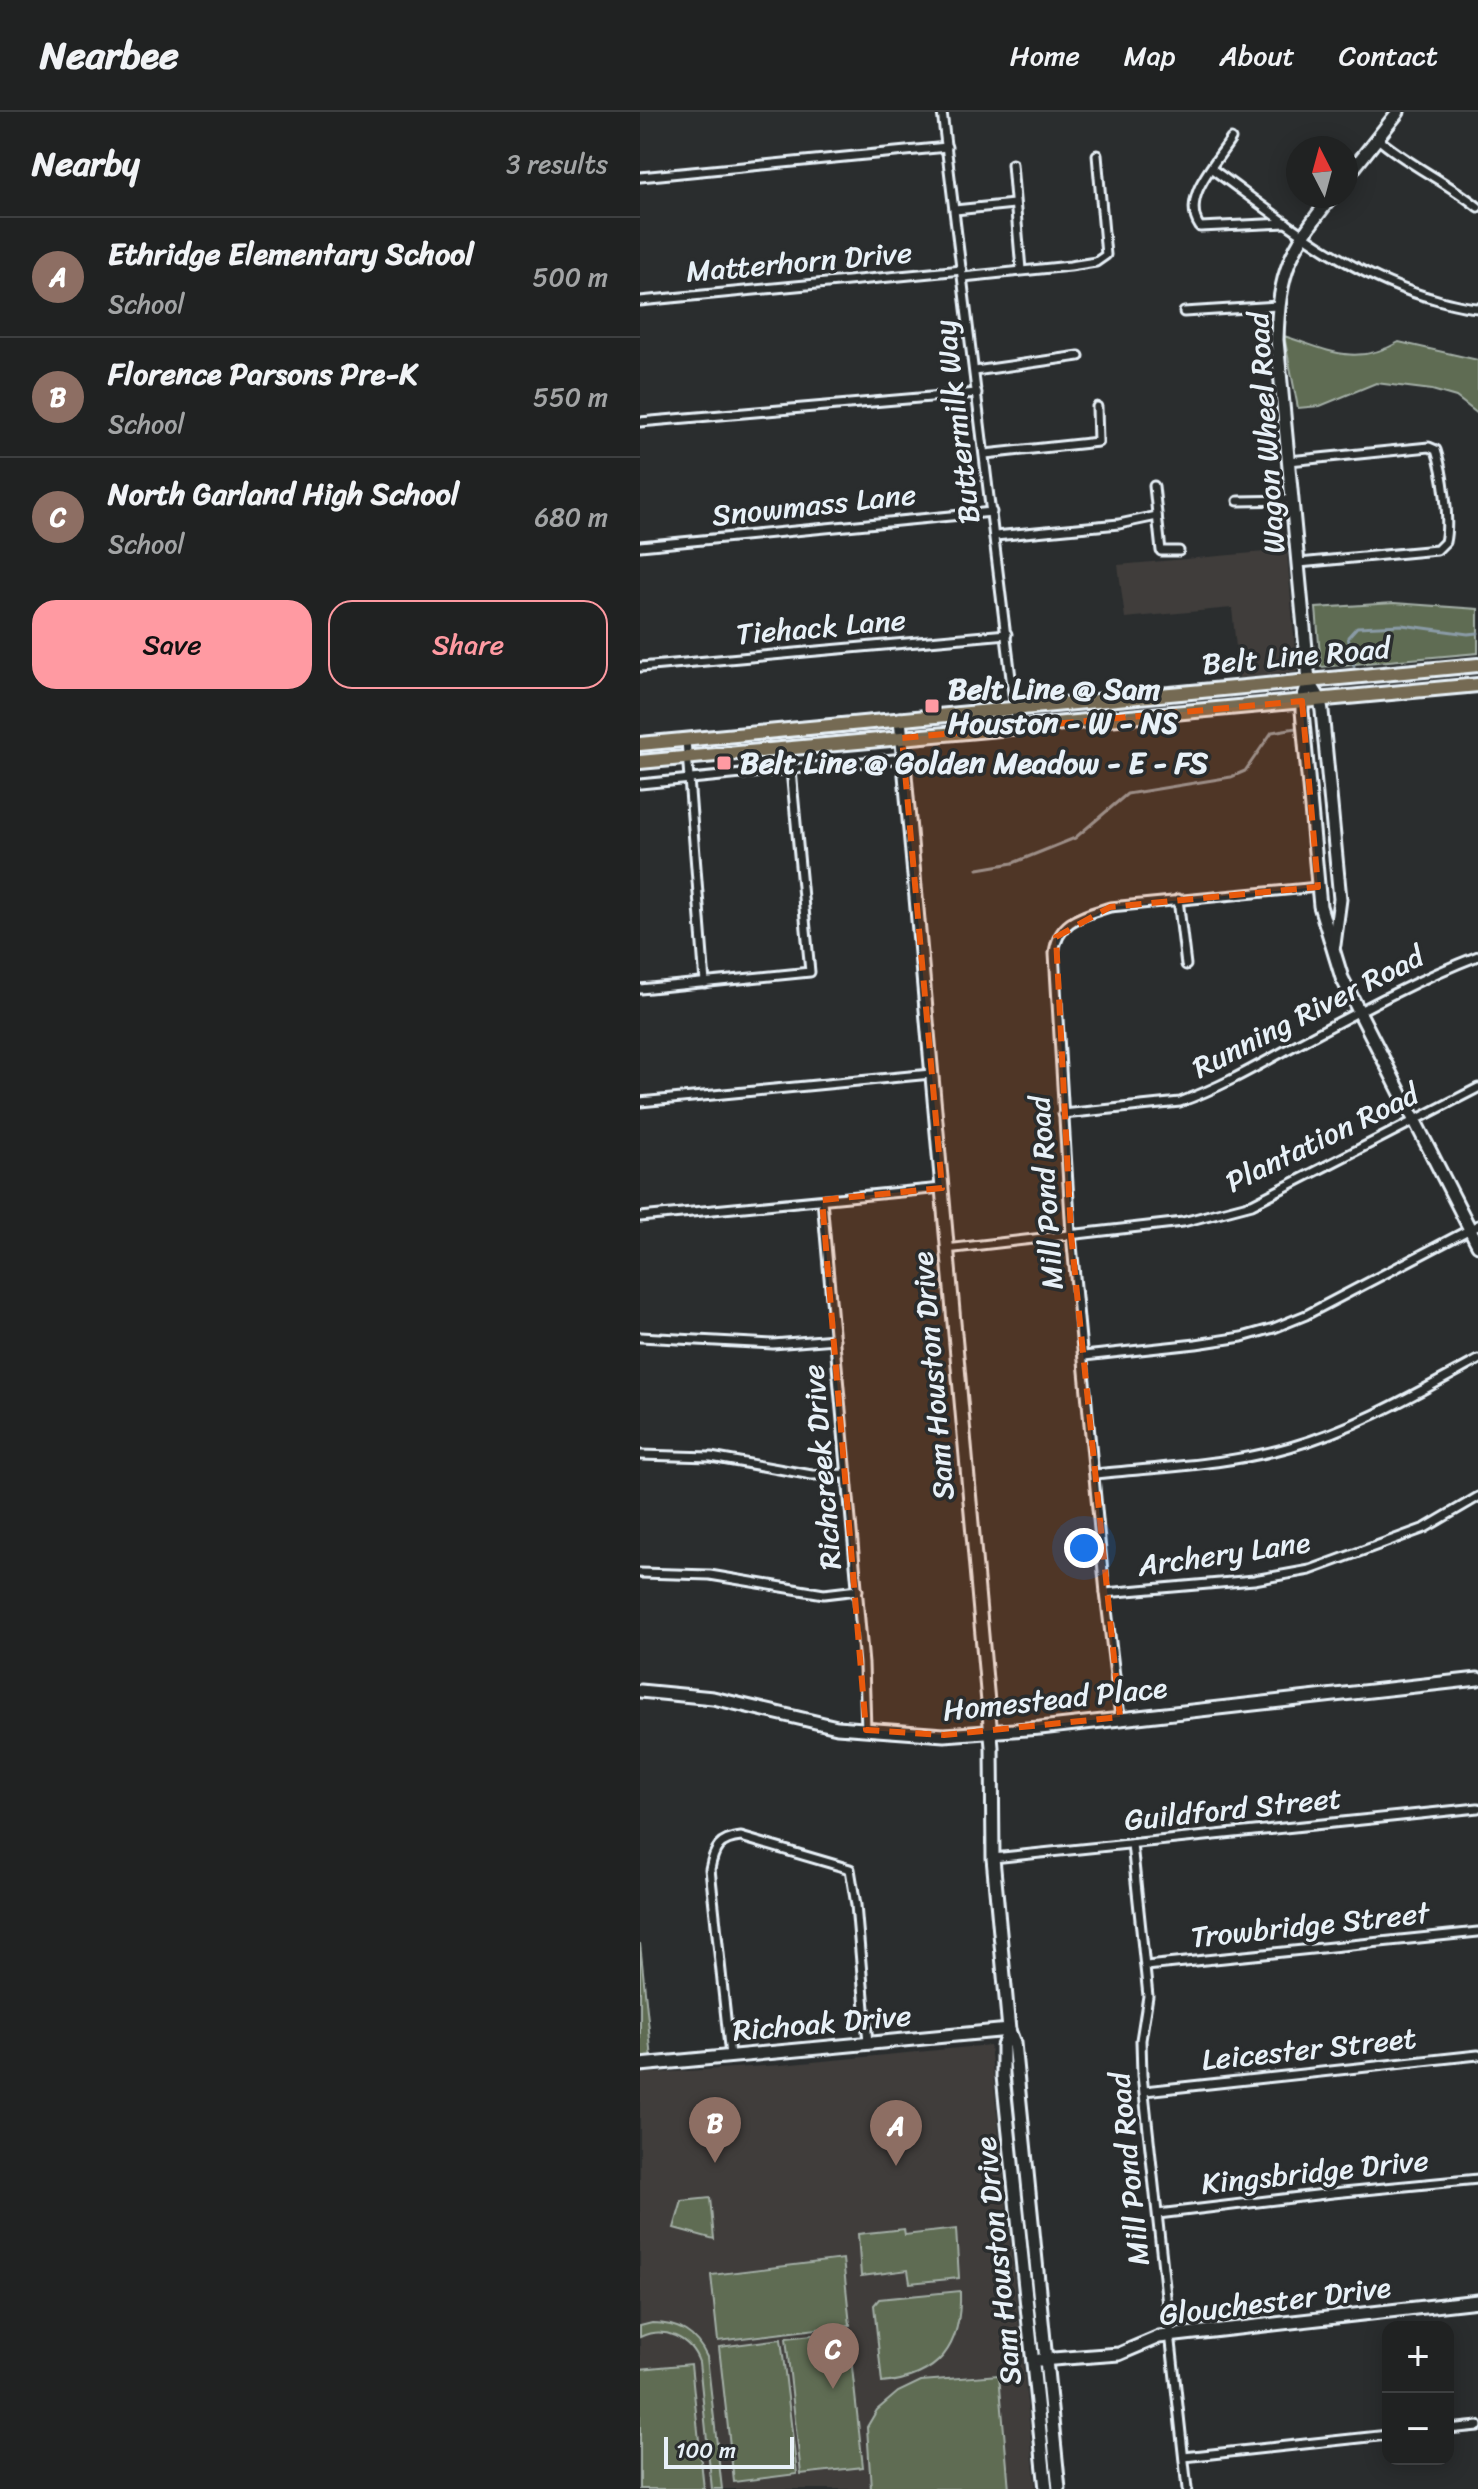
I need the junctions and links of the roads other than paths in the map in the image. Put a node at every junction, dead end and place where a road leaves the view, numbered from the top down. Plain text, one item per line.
1 (942, 112) edge
2 (1398, 112) edge
3 (1377, 138) junction
4 (1231, 139) dead end
5 (947, 147) junction
6 (1097, 155) dead end
7 (1358, 163) edge
8 (1012, 164) dead end
9 (1212, 169) junction
10 (640, 177) edge
11 (1014, 204) junction
12 (1478, 207) edge
13 (1323, 208) edge
14 (955, 210) junction
15 (1286, 223) junction
16 (1301, 236) junction
17 (1021, 270) junction
18 (963, 273) junction
19 (640, 301) edge
20 (1278, 306) junction
21 (1478, 308) edge
22 (1184, 312) dead end
23 (1079, 356) dead end
24 (975, 371) junction
25 (977, 393) junction
26 (1097, 407) dead end
27 (640, 422) edge
28 (985, 454) junction
29 (1289, 461) junction
30 (1154, 486) dead end
31 (1293, 500) junction
32 (1238, 501) dead end
33 (992, 512) junction
34 (1157, 516) junction
35 (995, 536) junction
36 (640, 546) edge
37 (1179, 551) dead end
38 (1299, 563) junction
39 (1007, 634) junction
40 (1478, 665) edge
41 (640, 667) edge
42 (1309, 681) junction
43 (1478, 685) edge
44 (1167, 694) junction
45 (1320, 699) junction
46 (1302, 701) junction
47 (1016, 708) junction
48 (1169, 712) junction
49 (900, 719) junction
50 (1017, 727) junction
51 (902, 738) junction
52 (686, 740) junction
53 (640, 744) edge
54 (686, 758) junction
55 (904, 758) junction
56 (1327, 760) junction
57 (1307, 761) junction
58 (640, 762) edge
59 (791, 770) junction
60 (689, 779) junction
61 (640, 784) edge
62 (1339, 885) junction
63 (1318, 887) junction
64 (1178, 899) junction
65 (1334, 950) junction
66 (1478, 956) edge
67 (1186, 965) dead end
68 (705, 983) junction
69 (640, 989) edge
70 (1358, 1012) junction
71 (931, 1074) junction
72 (1478, 1088) edge
73 (640, 1102) edge
74 (1063, 1114) junction
75 (1415, 1120) junction
76 (942, 1188) junction
77 (822, 1200) junction
78 (640, 1217) edge
79 (1474, 1226) edge
80 (1071, 1234) junction
81 (1478, 1245) edge
82 (946, 1249) junction
83 (640, 1337) edge
84 (835, 1339) junction
85 (1084, 1356) junction
86 (1478, 1360) edge
87 (640, 1455) edge
88 (847, 1474) junction
89 (1096, 1474) junction
90 (1476, 1498) edge
91 (1478, 1510) edge
92 (640, 1573) edge
93 (858, 1590) junction
94 (1105, 1593) junction
95 (1478, 1679) edge
96 (640, 1691) edge
97 (1120, 1717) junction
98 (866, 1730) junction
99 (990, 1732) junction
100 (1478, 1808) edge
101 (1132, 1844) junction
102 (993, 1858) junction
103 (1478, 1932) edge
104 (1146, 1966) junction
105 (1009, 2030) junction
106 (868, 2043) junction
107 (1478, 2055) edge
108 (730, 2056) junction
109 (640, 2065) edge
110 (1145, 2091) junction
111 (1478, 2179) edge
112 (1158, 2214) junction
113 (1478, 2301) edge
114 (1172, 2336) junction
115 (1046, 2359) junction
116 (1032, 2360) junction
117 (1478, 2426) edge
118 (1454, 2428) edge
119 (1382, 2436) edge
120 (1184, 2457) junction
121 (1046, 2489) edge
122 (1059, 2489) edge
123 (1187, 2489) edge

1 - 5 street, Buttermilk Way
2 - 3 street
3 - 7 street
3 - 12 street
4 - 9 street
5 - 10 street
5 - 14 street, Buttermilk Way
6 - 17 street, Matterhorn Drive
8 - 11 street
9 - 15 street
9 - 15 street
11 - 14 street
11 - 17 street
13 - 16 street, Wagon Wheel Road
14 - 18 street, Buttermilk Way
15 - 16 street
16 - 20 street, Wagon Wheel Road
16 - 21 street
17 - 18 street, Matterhorn Drive
18 - 19 street, Matterhorn Drive
18 - 24 street, Buttermilk Way
20 - 22 street
20 - 29 street, Wagon Wheel Road
23 - 24 street
24 - 25 street, Buttermilk Way
25 - 27 street
25 - 28 street, Buttermilk Way
26 - 28 street
28 - 33 street, Buttermilk Way
29 - 31 street, Wagon Wheel Road
29 - 38 street
30 - 34 street
31 - 32 street
31 - 38 street, Wagon Wheel Road
33 - 35 street, Buttermilk Way
33 - 36 street, Snowmass Lane
34 - 35 street
34 - 37 street
35 - 39 street, Buttermilk Way
38 - 42 street, Wagon Wheel Road
39 - 41 street, Tiehack Lane
39 - 47 street, Buttermilk Way
40 - 42 main road, Belt Line Road
42 - 44 main road, Belt Line Road
42 - 45 street, Wagon Wheel Road
42 - 46 street, Wagon Wheel Road
43 - 45 main road, Belt Line Road
44 - 47 main road, Belt Line Road
44 - 48 main road
45 - 46 main road, Belt Line Road
45 - 56 street, Wagon Wheel Road
46 - 48 main road, Belt Line Road
46 - 57 street, Wagon Wheel Road
47 - 49 main road, Belt Line Road
47 - 50 street, Buttermilk Way
48 - 50 main road, Belt Line Road
49 - 51 street, Sam Houston Drive
49 - 52 main road, Belt Line Road
50 - 51 main road, Belt Line Road
51 - 54 main road, Belt Line Road
51 - 55 street, Sam Houston Drive
52 - 53 main road, Belt Line Road
52 - 54 street
54 - 58 main road, Belt Line Road
54 - 60 street
55 - 59 street
55 - 71 street, Sam Houston Drive
56 - 57 street
56 - 62 street, Wagon Wheel Road
57 - 63 street, Wagon Wheel Road
59 - 60 street
59 - 68 street
60 - 61 street
60 - 68 street
62 - 63 street
62 - 65 street, Wagon Wheel Road
63 - 64 street, Mill Pond Road
63 - 65 street, Wagon Wheel Road
64 - 67 street
64 - 74 street, Mill Pond Road
65 - 70 street, Wagon Wheel Road
66 - 70 street, Running River Road
68 - 69 street
70 - 74 street, Running River Road
70 - 75 street, Wagon Wheel Road
71 - 73 street
71 - 76 street, Sam Houston Drive
72 - 75 street, Plantation Road
74 - 80 street, Mill Pond Road
75 - 79 street, Wagon Wheel Road
75 - 80 street, Plantation Road
76 - 77 street
76 - 82 street, Sam Houston Drive
77 - 78 street
77 - 84 street, Richcreek Drive
79 - 81 street, Wagon Wheel Road
79 - 85 street
80 - 82 street, Plantation Road
80 - 85 street, Mill Pond Road
82 - 99 street, Sam Houston Drive
83 - 84 street
84 - 88 street, Richcreek Drive
85 - 89 street, Mill Pond Road
86 - 89 street
87 - 88 street
88 - 93 street, Richcreek Drive
89 - 94 street, Mill Pond Road
90 - 91 street
90 - 94 street, Archery Lane
92 - 93 street
93 - 98 street, Richcreek Drive
94 - 97 street, Mill Pond Road
95 - 97 street, Homestead Place
96 - 98 street, Homestead Place
97 - 99 street, Homestead Place
98 - 99 street, Homestead Place
99 - 102 street, Sam Houston Drive
100 - 101 street, Guildford Street
101 - 102 street, Guildford Street
101 - 104 street, Mill Pond Road
102 - 105 street, Sam Houston Drive
103 - 104 street, Trowbridge Street
104 - 110 street, Mill Pond Road
105 - 106 street, Richoak Drive
105 - 115 street, Sam Houston Drive
105 - 116 street, Sam Houston Drive
106 - 108 street, Richoak Drive
106 - 108 street
107 - 110 street, Leicester Street
108 - 109 street, Richoak Drive
110 - 112 street, Mill Pond Road
111 - 112 street, Kingsbridge Drive
112 - 114 street, Mill Pond Road
113 - 114 street, Glouchester Drive
114 - 115 street, Glouchester Drive
114 - 120 street, Mill Pond Road
115 - 116 street, Glouchester Drive
115 - 122 street, Sam Houston Drive
116 - 121 street, Sam Houston Drive
117 - 118 street
119 - 120 street
120 - 123 street, Mill Pond Road

